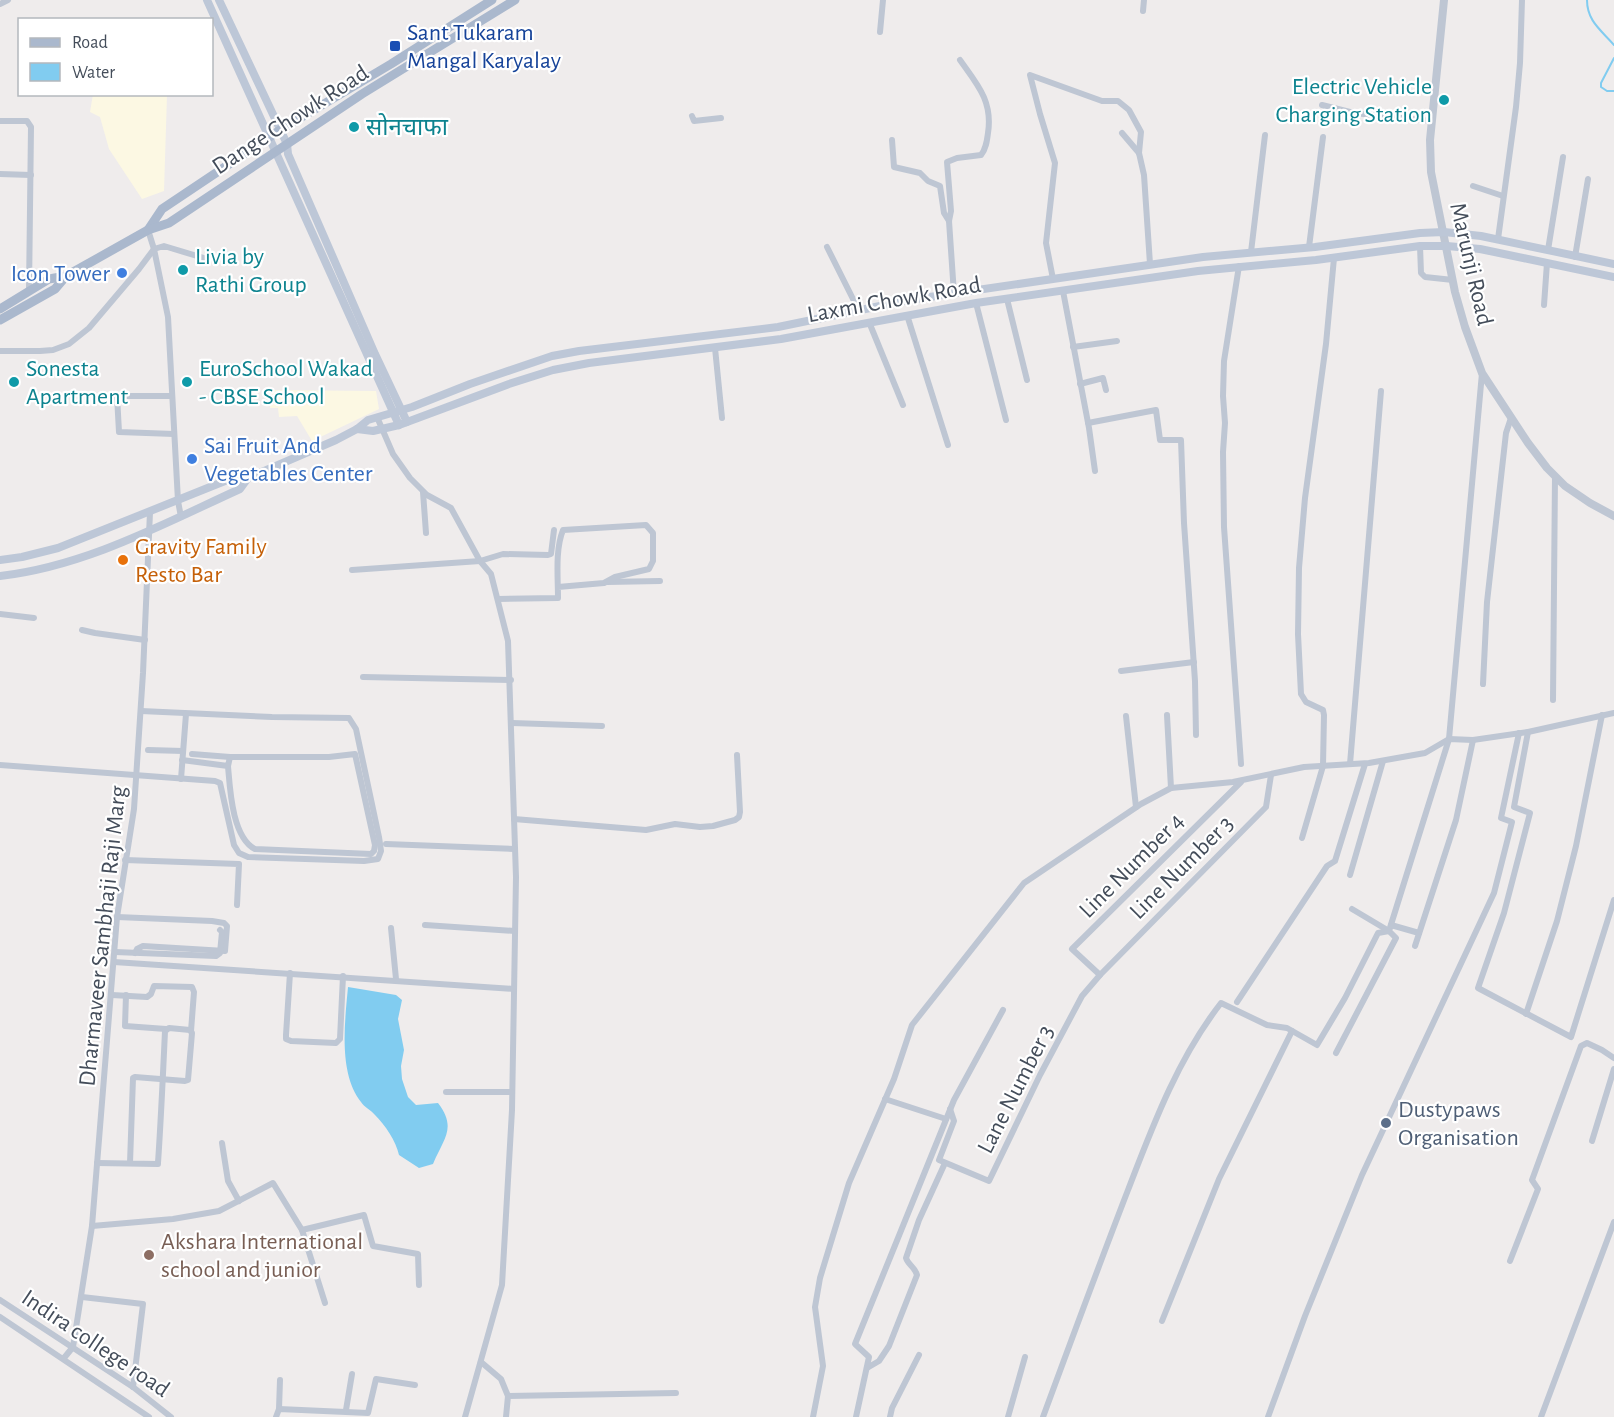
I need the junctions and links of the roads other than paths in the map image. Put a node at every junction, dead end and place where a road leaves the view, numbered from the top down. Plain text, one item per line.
1 (8, 0) edge
2 (207, 0) edge
3 (492, 0) edge
4 (515, 0) edge
5 (883, 0) edge
6 (1144, 0) edge
7 (1444, 0) edge
8 (1522, 0) edge
9 (220, 3) edge
10 (0, 4) edge
11 (212, 10) junction
12 (1143, 11) dead end
13 (471, 13) junction
14 (478, 22) junction
15 (880, 32) dead end
16 (960, 60) dead end
17 (1322, 105) dead end
18 (692, 116) dead end
19 (721, 118) dead end
20 (0, 121) edge
21 (1432, 121) junction
22 (280, 130) junction
23 (1122, 133) dead end
24 (1265, 135) dead end
25 (1323, 137) dead end
26 (269, 138) junction
27 (892, 140) dead end
28 (286, 144) junction
29 (275, 151) junction
30 (1139, 153) junction
31 (1563, 157) dead end
32 (0, 174) edge
33 (31, 175) junction
34 (1588, 179) dead end
35 (1473, 186) dead end
36 (1503, 196) junction
37 (949, 220) junction
38 (148, 230) junction
39 (1444, 232) junction
40 (1498, 239) junction
41 (1420, 246) junction
42 (1447, 246) junction
43 (827, 247) dead end
44 (1309, 248) junction
45 (154, 249) junction
46 (1548, 250) junction
47 (1251, 252) junction
48 (1234, 253) junction
49 (1575, 257) junction
50 (1334, 258) junction
51 (207, 259) dead end
52 (1547, 263) junction
53 (1150, 264) junction
54 (1614, 264) edge
55 (1237, 266) junction
56 (1572, 270) junction
57 (66, 276) junction
58 (1614, 277) edge
59 (1057, 278) junction
60 (1453, 280) junction
61 (1063, 291) junction
62 (29, 292) junction
63 (954, 294) junction
64 (1007, 299) junction
65 (976, 303) junction
66 (1544, 305) dead end
67 (877, 307) junction
68 (0, 309) edge
69 (859, 311) junction
70 (907, 315) junction
71 (0, 320) edge
72 (879, 320) junction
73 (868, 322) junction
74 (1117, 341) dead end
75 (1073, 347) junction
76 (715, 348) junction
77 (0, 351) edge
78 (1482, 372) junction
79 (1027, 380) dead end
80 (1080, 384) junction
81 (1106, 390) dead end
82 (1381, 391) dead end
83 (172, 396) junction
84 (903, 405) dead end
85 (397, 412) junction
86 (377, 417) junction
87 (722, 418) dead end
88 (1511, 418) junction
89 (1006, 420) dead end
90 (403, 423) junction
91 (1088, 423) junction
92 (357, 429) junction
93 (383, 429) junction
94 (174, 434) junction
95 (948, 445) dead end
96 (1095, 471) dead end
97 (1555, 476) junction
98 (248, 478) junction
99 (423, 491) junction
100 (178, 501) junction
101 (150, 512) junction
102 (1614, 516) edge
103 (181, 517) junction
104 (554, 530) dead end
105 (151, 531) junction
106 (426, 533) dead end
107 (0, 560) edge
108 (480, 561) junction
109 (352, 570) dead end
110 (0, 576) edge
111 (660, 581) dead end
112 (604, 582) junction
113 (558, 587) junction
114 (498, 599) junction
115 (0, 614) edge
116 (34, 618) dead end
117 (82, 630) dead end
118 (145, 640) junction
119 (1194, 662) junction
120 (1121, 671) dead end
121 (363, 677) dead end
122 (511, 680) junction
123 (1483, 684) dead end
124 (1553, 700) dead end
125 (141, 711) junction
126 (1614, 713) edge
127 (186, 714) junction
128 (1167, 715) dead end
129 (1602, 715) junction
130 (1126, 716) dead end
131 (512, 723) junction
132 (602, 726) dead end
133 (1528, 732) junction
134 (1519, 733) junction
135 (1196, 735) dead end
136 (1449, 740) junction
137 (1473, 740) junction
138 (148, 750) dead end
139 (183, 751) junction
140 (192, 754) dead end
141 (737, 755) dead end
142 (230, 757) junction
143 (182, 760) junction
144 (1383, 761) junction
145 (1241, 764) dead end
146 (1350, 764) junction
147 (1365, 764) junction
148 (0, 765) edge
149 (228, 766) junction
150 (1323, 766) junction
151 (1271, 775) junction
152 (136, 776) junction
153 (181, 779) junction
154 (1242, 780) junction
155 (1171, 788) junction
156 (1136, 807) junction
157 (514, 819) junction
158 (1302, 838) dead end
159 (386, 844) dead end
160 (515, 849) junction
161 (125, 860) junction
162 (1350, 875) dead end
163 (1614, 900) edge
164 (237, 905) dead end
165 (1352, 909) dead end
166 (117, 917) junction
167 (425, 925) dead end
168 (391, 927) dead end
169 (1390, 928) junction
170 (220, 930) dead end
171 (515, 932) junction
172 (1419, 933) junction
173 (1414, 946) dead end
174 (220, 951) junction
175 (115, 952) junction
176 (114, 962) junction
177 (290, 973) junction
178 (1100, 975) junction
179 (343, 976) junction
180 (396, 980) junction
181 (514, 989) junction
182 (112, 995) junction
183 (126, 996) junction
184 (1237, 1002) dead end
185 (1003, 1010) dead end
186 (1526, 1014) junction
187 (166, 1029) junction
188 (191, 1031) junction
189 (1292, 1031) junction
190 (1336, 1053) dead end
191 (1614, 1058) edge
192 (1614, 1069) edge
193 (163, 1079) junction
194 (446, 1092) dead end
195 (512, 1092) junction
196 (885, 1099) junction
197 (950, 1109) junction
198 (946, 1119) junction
199 (1592, 1142) dead end
200 (222, 1143) dead end
201 (97, 1163) junction
202 (130, 1163) junction
203 (945, 1163) junction
204 (239, 1201) junction
205 (1614, 1222) edge
206 (92, 1226) junction
207 (302, 1230) junction
208 (1510, 1261) dead end
209 (419, 1285) dead end
210 (82, 1297) junction
211 (0, 1300) edge
212 (325, 1303) dead end
213 (0, 1317) edge
214 (1162, 1321) dead end
215 (74, 1347) junction
216 (919, 1355) dead end
217 (1025, 1357) dead end
218 (64, 1358) junction
219 (481, 1362) junction
220 (867, 1368) junction
221 (352, 1374) dead end
222 (280, 1380) dead end
223 (415, 1385) dead end
224 (133, 1387) junction
225 (675, 1393) dead end
226 (508, 1396) junction
227 (279, 1409) junction
228 (346, 1410) junction
229 (368, 1415) edge
230 (149, 1417) edge
231 (171, 1417) edge
232 (276, 1417) edge
233 (465, 1417) edge
234 (506, 1417) edge
235 (813, 1417) edge
236 (856, 1417) edge
237 (890, 1417) edge
238 (1008, 1417) edge
239 (1043, 1417) edge
240 (1268, 1417) edge
241 (1541, 1417) edge

1 - 10 street
2 - 11 main road
3 - 13 main road, Dange Chowk Road
4 - 14 main road, Dange Chowk Road
5 - 15 street
6 - 12 street
7 - 21 street, Marunji Road
8 - 36 street
9 - 11 main road
9 - 22 main road
11 - 26 main road
13 - 14 main road
13 - 22 main road, Dange Chowk Road
14 - 28 main road, Dange Chowk Road
16 - 37 street
17 - 21 street
18 - 19 street
20 - 33 street
21 - 39 street, Marunji Road
22 - 26 main road, Dange Chowk Road
22 - 28 main road
23 - 30 street
24 - 47 street
25 - 44 street
26 - 29 main road
26 - 38 main road, Dange Chowk Road
27 - 37 street
28 - 29 main road, Dange Chowk Road
28 - 85 main road
29 - 38 main road, Dange Chowk Road
29 - 85 main road
30 - 53 street
30 - 59 street
31 - 46 street
32 - 33 street
33 - 62 street
34 - 49 street
35 - 36 street
36 - 40 street
37 - 63 street
38 - 45 street
38 - 57 main road, Dange Chowk Road
39 - 40 main road, Laxmi Chowk Road
39 - 42 street, Marunji Road
39 - 44 main road, Laxmi Chowk Road
40 - 46 main road, Laxmi Chowk Road
41 - 42 main road, Laxmi Chowk Road
41 - 50 main road, Laxmi Chowk Road
41 - 60 street
42 - 52 main road, Laxmi Chowk Road
42 - 60 street, Marunji Road
43 - 69 street
44 - 47 main road, Laxmi Chowk Road
45 - 51 street
45 - 77 street
45 - 83 street
46 - 49 main road, Laxmi Chowk Road
47 - 48 main road, Laxmi Chowk Road
48 - 53 main road, Laxmi Chowk Road
48 - 55 main road
49 - 54 main road, Laxmi Chowk Road
49 - 56 main road
50 - 55 main road, Laxmi Chowk Road
50 - 150 street
52 - 56 main road, Laxmi Chowk Road
52 - 66 street
53 - 59 main road, Laxmi Chowk Road
55 - 61 main road, Laxmi Chowk Road
55 - 145 street
56 - 58 main road, Laxmi Chowk Road
57 - 62 main road, Dange Chowk Road
57 - 71 main road, Dange Chowk Road
59 - 61 main road
59 - 63 main road, Laxmi Chowk Road
60 - 78 street, Marunji Road
61 - 64 main road, Laxmi Chowk Road
61 - 75 street
62 - 68 main road, Dange Chowk Road
63 - 67 main road, Laxmi Chowk Road
64 - 65 main road, Laxmi Chowk Road
64 - 79 street
65 - 70 main road, Laxmi Chowk Road
65 - 89 street
67 - 69 main road, Laxmi Chowk Road
67 - 72 main road
69 - 85 main road, Laxmi Chowk Road
70 - 72 main road, Laxmi Chowk Road
70 - 95 street
72 - 73 main road, Laxmi Chowk Road
73 - 76 main road, Laxmi Chowk Road
73 - 84 street
74 - 75 street
75 - 80 street
76 - 87 street
76 - 90 main road, Laxmi Chowk Road
78 - 88 street, Marunji Road
78 - 136 street
80 - 81 street
80 - 91 street
82 - 146 street
83 - 94 street
83 - 94 street
85 - 86 main road, Laxmi Chowk Road
85 - 90 main road
86 - 92 main road, Laxmi Chowk Road
86 - 93 street
88 - 97 street, Marunji Road
88 - 123 street
90 - 93 main road, Laxmi Chowk Road
91 - 96 street
91 - 119 street
92 - 93 main road, Laxmi Chowk Road
92 - 98 main road
93 - 99 street
94 - 100 street
97 - 102 street, Marunji Road
97 - 124 street
98 - 100 main road
98 - 103 main road
99 - 106 street
99 - 108 street
100 - 101 main road
100 - 103 street
101 - 105 street, Dharmaveer Sambhaji Raji Marg
101 - 107 main road
103 - 105 main road
104 - 108 street
105 - 110 main road
105 - 118 street, Dharmaveer Sambhaji Raji Marg
108 - 109 street
108 - 114 street
111 - 112 street
112 - 113 street
112 - 113 street
113 - 114 street
114 - 122 street
115 - 116 street
117 - 118 street
118 - 125 street, Dharmaveer Sambhaji Raji Marg
119 - 120 street
119 - 135 street
121 - 122 street
122 - 131 street
125 - 127 street
125 - 152 street, Dharmaveer Sambhaji Raji Marg
126 - 129 street
127 - 139 street
127 - 153 street
128 - 155 street
129 - 133 street
129 - 186 street
130 - 156 street
131 - 132 street
131 - 157 street
133 - 134 street
133 - 186 street
134 - 137 street
134 - 240 street
136 - 137 street
136 - 144 street
136 - 169 street
137 - 172 street
138 - 139 street
139 - 143 street
140 - 142 street
141 - 157 street
142 - 149 street
142 - 149 street
143 - 149 street
143 - 153 street
144 - 147 street
144 - 162 street
146 - 147 street
146 - 150 street
147 - 184 street
148 - 152 street
150 - 151 street
150 - 158 street
151 - 154 street
151 - 178 street, Line Number 3
152 - 153 street
152 - 161 street, Dharmaveer Sambhaji Raji Marg
154 - 155 street
154 - 178 street, Line Number 4
155 - 156 street
156 - 196 street
157 - 160 street
159 - 160 street
160 - 171 street
161 - 164 street
161 - 166 street, Dharmaveer Sambhaji Raji Marg
163 - 186 street
165 - 169 street
166 - 174 street
166 - 175 street, Dharmaveer Sambhaji Raji Marg
167 - 171 street
168 - 180 street
169 - 172 street
169 - 189 street
169 - 190 street
170 - 174 street
171 - 181 street
172 - 173 street
174 - 175 street
175 - 176 street, Dharmaveer Sambhaji Raji Marg
176 - 177 street
176 - 182 street, Dharmaveer Sambhaji Raji Marg
177 - 179 street
177 - 179 street
178 - 203 street, Lane Number 3
179 - 180 street
180 - 181 street
181 - 195 street
182 - 183 street
182 - 201 street, Dharmaveer Sambhaji Raji Marg
183 - 187 street
183 - 188 street
185 - 197 street
187 - 188 street
187 - 193 street
188 - 193 street
189 - 214 street
189 - 239 street
191 - 208 street
192 - 199 street
193 - 202 street
193 - 202 street
194 - 195 street
195 - 219 street
196 - 198 street
196 - 235 street
197 - 198 street
197 - 203 street
198 - 220 street
200 - 204 street
201 - 202 street
201 - 206 street, Dharmaveer Sambhaji Raji Marg
203 - 220 street
204 - 206 street
204 - 207 street
205 - 241 street
206 - 210 street, Dharmaveer Sambhaji Raji Marg
207 - 209 street
207 - 212 street
210 - 215 street, Dharmaveer Sambhaji Raji Marg
210 - 224 street
211 - 215 street, Indira college road
213 - 218 street, Indira college road
215 - 218 street
215 - 224 street, Indira college road
216 - 237 street
217 - 238 street
218 - 230 street, Indira college road
219 - 226 street
219 - 233 street
220 - 236 street
221 - 228 street
222 - 227 street
223 - 229 street
224 - 231 street, Indira college road
225 - 226 street
226 - 234 street
227 - 228 street
227 - 232 street
228 - 229 street

